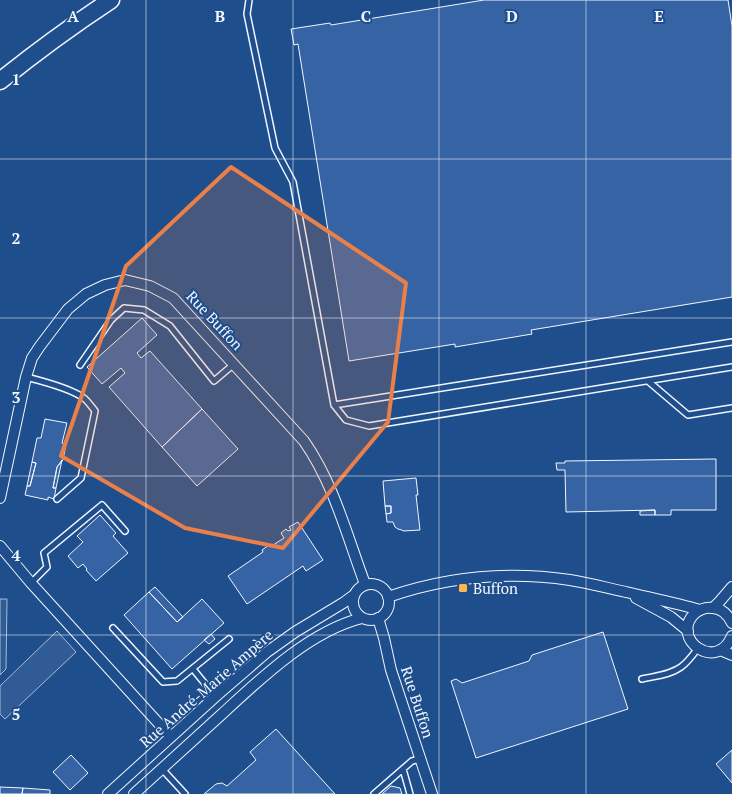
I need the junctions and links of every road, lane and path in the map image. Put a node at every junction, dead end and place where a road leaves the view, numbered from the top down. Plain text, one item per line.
1 (97, 0) edge
2 (112, 0) edge
3 (255, 0) edge
4 (249, 2) edge
5 (0, 73) edge
6 (0, 81) edge
7 (732, 342) edge
8 (234, 364) junction
9 (80, 366) dead end
10 (732, 367) edge
11 (26, 377) junction
12 (648, 380) junction
13 (334, 405) junction
14 (732, 408) edge
15 (0, 498) edge
16 (57, 498) dead end
17 (125, 531) dead end
18 (0, 546) edge
19 (31, 583) junction
20 (365, 584) junction
21 (732, 587) edge
22 (624, 592) junction
23 (354, 594) junction
24 (388, 596) junction
25 (713, 608) junction
26 (700, 610) junction
27 (362, 618) junction
28 (378, 618) junction
29 (732, 623) edge
30 (113, 628) dead end
31 (688, 631) junction
32 (732, 636) edge
33 (229, 639) dead end
34 (698, 648) junction
35 (720, 650) junction
36 (732, 655) edge
37 (193, 669) junction
38 (642, 679) dead end
39 (215, 697) junction
40 (171, 737) junction
41 (420, 758) junction
42 (162, 769) junction
43 (402, 769) junction
44 (108, 794) edge
45 (134, 794) edge
46 (185, 794) edge
47 (374, 794) edge
48 (410, 794) edge
49 (432, 794) edge

1 - 5 main road
2 - 6 main road
3 - 4 lane
4 - 13 lane
7 - 13 lane
8 - 9 lane
8 - 11 street, Rue Buffon
8 - 20 street, Rue Buffon
10 - 12 lane
11 - 15 street, Rue Buffon
11 - 16 lane
12 - 13 lane
12 - 14 lane
17 - 19 lane
18 - 19 street
19 - 40 street
20 - 23 street, Rue André-Marie Ampère
20 - 24 street
21 - 25 street
22 - 24 street
22 - 26 street
22 - 31 street
23 - 27 street
23 - 39 street, Rue André-Marie Ampère
24 - 28 street
25 - 26 street
25 - 29 street
26 - 31 street
27 - 28 street, Rue André-Marie Ampère
27 - 42 street, Rue André-Marie Ampère
28 - 41 street, Rue Buffon
30 - 37 lane
31 - 34 street
32 - 35 street
33 - 37 lane
34 - 35 street
34 - 38 lane
35 - 36 street
37 - 39 lane
39 - 40 street, Rue André-Marie Ampère
40 - 44 street, Rue André-Marie Ampère
41 - 43 lane
41 - 49 street, Rue Buffon
42 - 45 street, Rue André-Marie Ampère
42 - 46 lane
43 - 47 lane
43 - 48 lane

